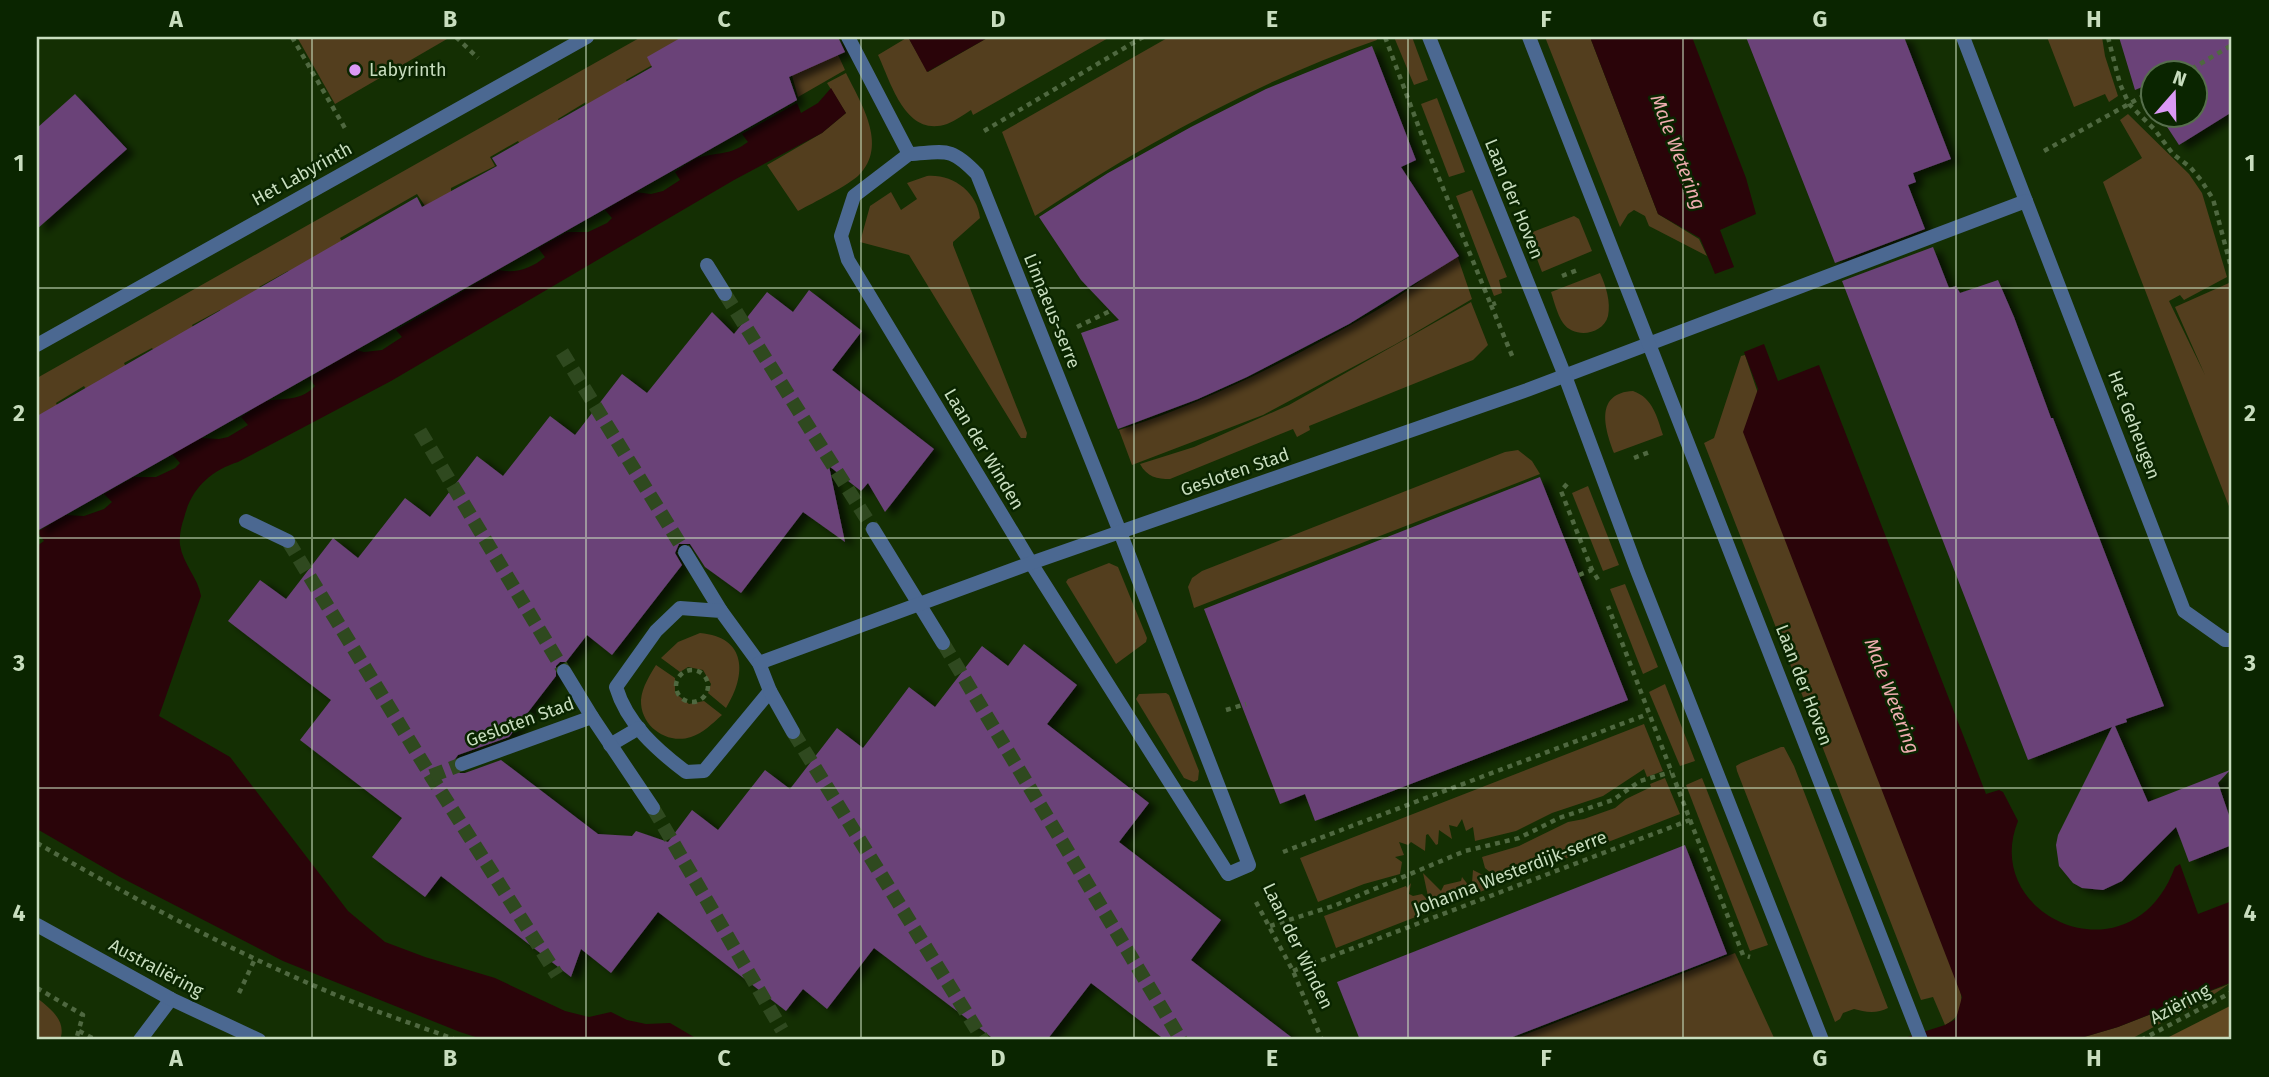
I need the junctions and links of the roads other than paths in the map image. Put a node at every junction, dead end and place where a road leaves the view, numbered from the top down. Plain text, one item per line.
1 (587, 37) edge
2 (848, 37) edge
3 (1429, 37) edge
4 (1529, 37) edge
5 (1963, 37) edge
6 (909, 154) junction
7 (2026, 201) junction
8 (707, 265) dead end
9 (725, 294) tunnel mouth
10 (37, 345) edge
11 (1650, 345) junction
12 (1564, 376) junction
13 (246, 521) dead end
14 (873, 530) tunnel mouth
15 (1120, 532) junction
16 (288, 541) tunnel mouth
17 (685, 552) tunnel mouth
18 (1031, 564) junction
19 (920, 605) junction
20 (721, 611) junction
21 (2232, 640) edge
22 (943, 643) tunnel mouth
23 (758, 663) junction
24 (564, 671) tunnel mouth
25 (770, 691) junction
26 (592, 717) junction
27 (639, 728) junction
28 (793, 732) tunnel mouth
29 (610, 745) junction
30 (462, 764) tunnel mouth
31 (653, 808) tunnel mouth
32 (37, 925) edge
33 (172, 999) junction
34 (1920, 1037) edge
35 (140, 1040) edge
36 (259, 1040) edge
37 (1822, 1040) edge

1 - 10 street, Het Labyrinth
2 - 6 street
3 - 12 street, Laan der Hoven
4 - 11 street, Laan der Hoven
5 - 7 street, Het Geheugen
6 - 15 street, Linnaeus-serre
6 - 18 street, Laan der Winden
7 - 11 street
7 - 21 street, Het Geheugen
8 - 9 street
11 - 12 street
11 - 34 street, Laan der Hoven
12 - 15 street, Gesloten Stad
12 - 37 street, Laan der Hoven
13 - 16 street
14 - 19 street
15 - 18 street, Gesloten Stad
15 - 18 street, Laan der Winden
17 - 20 street
18 - 19 street, Gesloten Stad
19 - 22 street
19 - 23 street, Gesloten Stad
20 - 23 street
20 - 27 street
23 - 25 street
24 - 26 street, Gesloten Stad
25 - 27 street
25 - 28 street
26 - 29 street, Gesloten Stad
26 - 30 street, Gesloten Stad
27 - 29 street
29 - 31 street, Gesloten Stad
32 - 33 street, Australiëring
33 - 35 street
33 - 36 street, Australiëring

